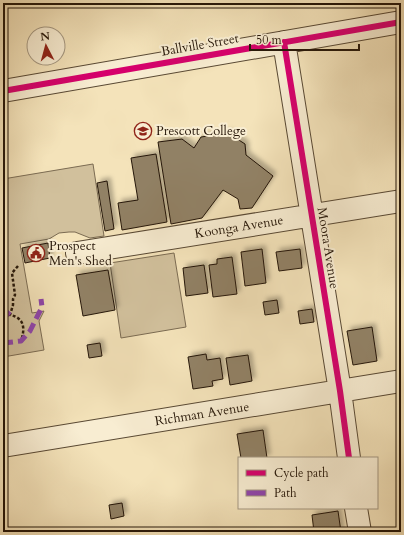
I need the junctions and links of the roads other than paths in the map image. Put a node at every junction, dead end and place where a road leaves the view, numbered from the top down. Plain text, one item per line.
1 (401, 22) edge
2 (284, 42) junction
3 (3, 91) edge
4 (401, 201) edge
5 (312, 215) junction
6 (77, 253) dead end
7 (401, 381) edge
8 (340, 391) junction
9 (3, 446) edge
10 (349, 457) edge
11 (356, 509) edge
12 (360, 532) edge

1 - 2 street, Ballville Street
2 - 3 street, Ballville Street
2 - 5 street, Moora Avenue
4 - 5 street, Koonga Avenue
5 - 6 street, Koonga Avenue
5 - 8 street, Moora Avenue
7 - 8 street, Richman Avenue
8 - 9 street, Richman Avenue
8 - 10 street, Moora Avenue
11 - 12 street

